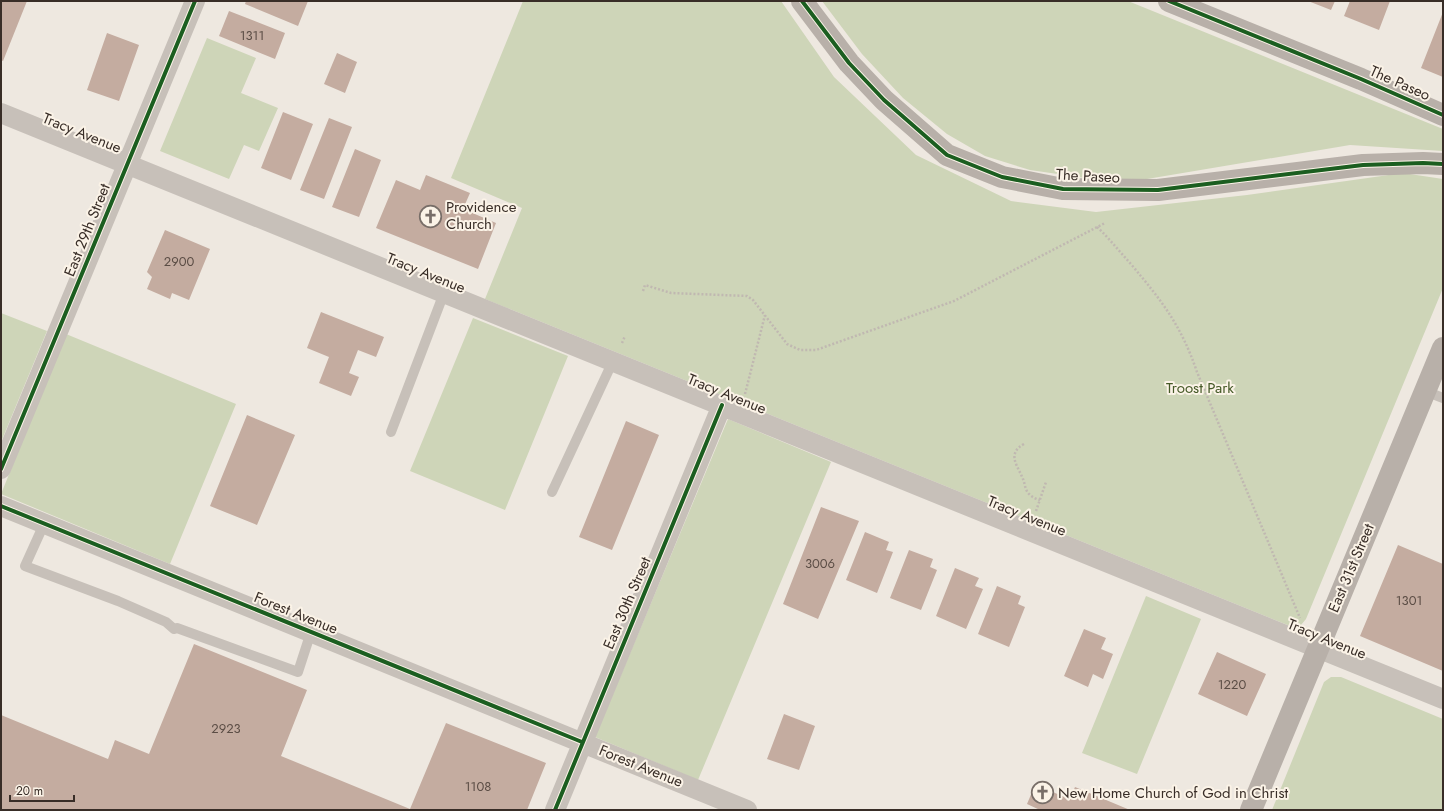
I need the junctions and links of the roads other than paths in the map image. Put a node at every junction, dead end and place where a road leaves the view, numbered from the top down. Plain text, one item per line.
1 (195, 1) edge
2 (802, 1) edge
3 (1169, 1) edge
4 (1, 113) edge
5 (1443, 114) edge
6 (127, 164) junction
7 (1443, 164) edge
8 (444, 293) junction
9 (1443, 348) edge
10 (617, 353) junction
11 (1434, 394) edge
12 (722, 405) junction
13 (391, 432) dead end
14 (1, 469) edge
15 (552, 492) dead end
16 (1, 506) edge
17 (44, 524) junction
18 (311, 632) junction
19 (1318, 648) junction
20 (1443, 699) edge
21 (582, 742) junction
22 (555, 810) edge
23 (747, 810) edge
24 (1251, 810) edge

1 - 6 street, East 29th Street
2 - 7 main road, The Paseo
3 - 5 main road, The Paseo
4 - 6 street, Tracy Avenue
6 - 8 street, Tracy Avenue
6 - 14 street, East 29th Street
8 - 10 street, Tracy Avenue
8 - 13 lane
9 - 11 main road, East 31st Street
10 - 12 street, Tracy Avenue
10 - 15 lane
11 - 19 main road, East 31st Street
12 - 19 street, Tracy Avenue
12 - 21 street, East 30th Street
16 - 17 street, Forest Avenue
17 - 18 street, Forest Avenue
17 - 18 lane
18 - 21 street, Forest Avenue
19 - 20 street, Tracy Avenue
19 - 24 main road, East 31st Street
21 - 22 street, East 30th Street
21 - 23 street, Forest Avenue

